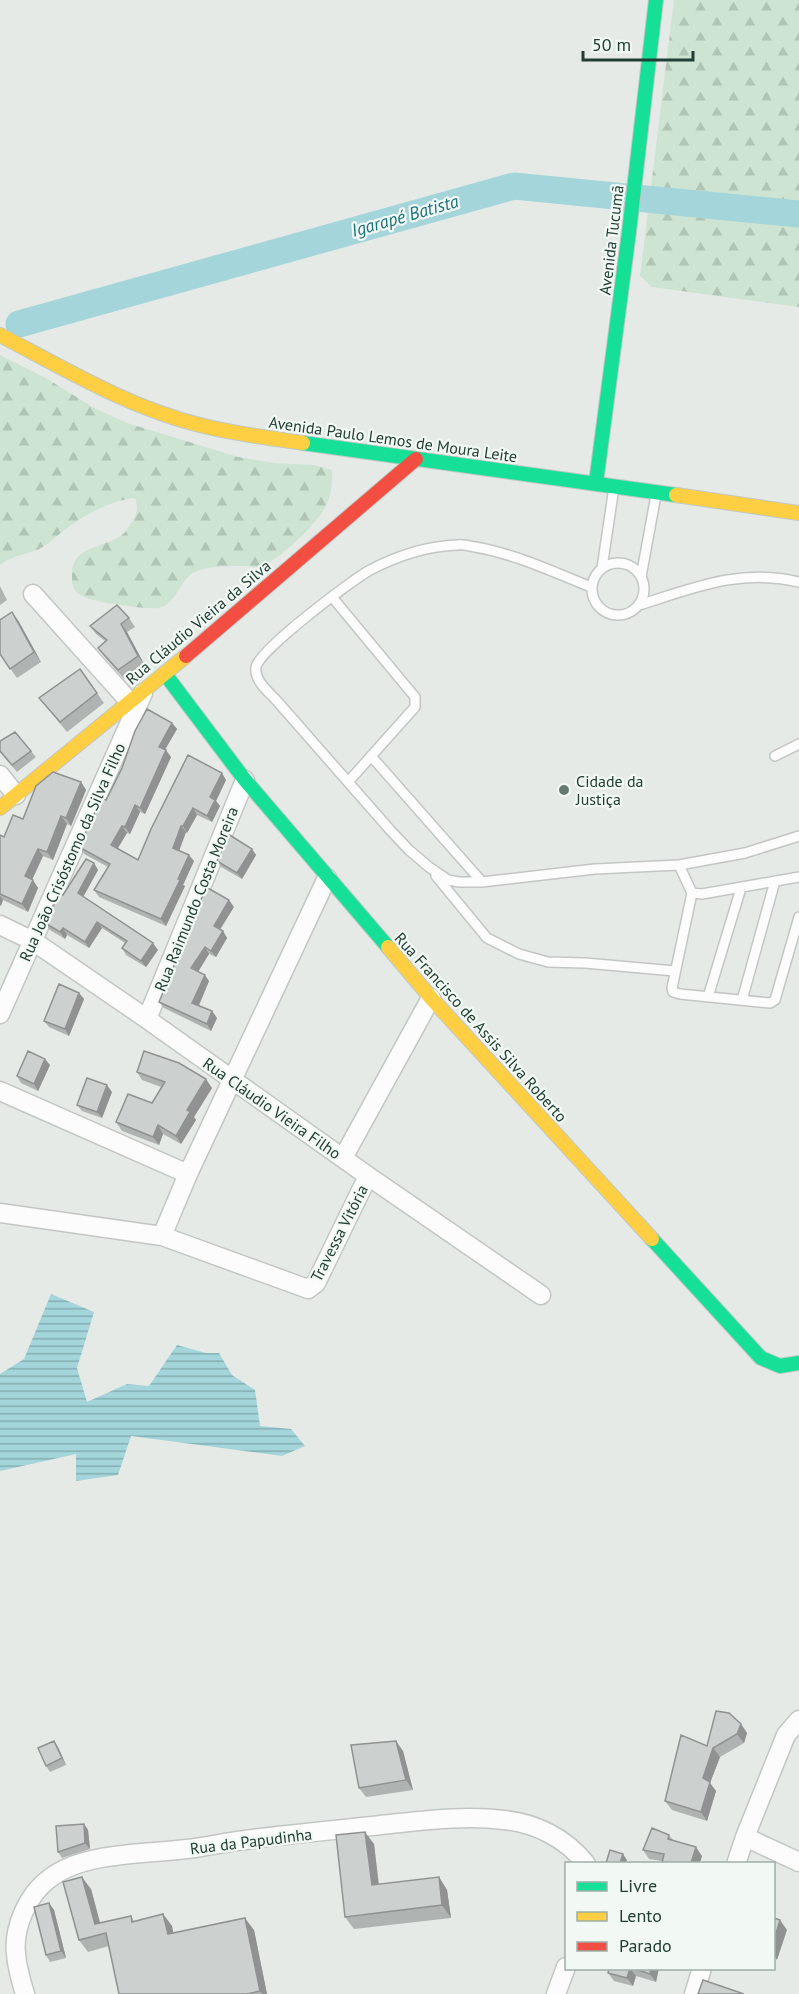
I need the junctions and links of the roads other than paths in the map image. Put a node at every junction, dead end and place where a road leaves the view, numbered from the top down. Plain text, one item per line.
1 (656, 0) edge
2 (0, 335) edge
3 (416, 459) junction
4 (596, 483) junction
5 (614, 487) junction
6 (656, 493) junction
7 (799, 513) edge
8 (602, 568) junction
9 (641, 577) junction
10 (799, 582) edge
11 (591, 587) junction
12 (33, 594) dead end
13 (332, 597) junction
14 (639, 605) junction
15 (165, 674) junction
16 (145, 690) junction
17 (129, 700) junction
18 (799, 744) edge
19 (371, 756) junction
20 (775, 756) dead end
21 (0, 775) edge
22 (245, 780) junction
23 (348, 782) junction
24 (16, 795) junction
25 (0, 808) edge
26 (799, 836) edge
27 (679, 865) junction
28 (429, 867) junction
29 (799, 877) edge
30 (327, 878) junction
31 (776, 881) junction
32 (482, 882) junction
33 (741, 888) junction
34 (692, 893) junction
35 (799, 917) edge
36 (0, 925) edge
37 (33, 940) junction
38 (675, 970) junction
39 (708, 997) junction
40 (431, 998) junction
41 (742, 1000) junction
42 (0, 1014) edge
43 (147, 1019) junction
44 (232, 1079) junction
45 (0, 1091) edge
46 (343, 1158) junction
47 (188, 1174) junction
48 (368, 1176) junction
49 (0, 1213) edge
50 (162, 1236) junction
51 (541, 1295) dead end
52 (799, 1363) edge
53 (799, 1720) edge
54 (745, 1837) junction
55 (581, 1857) edge
56 (736, 1862) edge
57 (799, 1862) edge
58 (566, 1970) edge
59 (701, 1970) edge
60 (25, 1994) edge
61 (556, 1994) edge
62 (694, 1994) edge

1 - 4 street, Avenida Tucumã
2 - 3 street, Avenida Paulo Lemos de Moura Leite
3 - 4 street, Avenida Paulo Lemos de Moura Leite
3 - 15 street, Rua Cláudio Vieira da Silva
4 - 5 street, Avenida Paulo Lemos de Moura Leite
5 - 6 street, Avenida Paulo Lemos de Moura Leite
5 - 8 lane
6 - 7 street, Avenida Paulo Lemos de Moura Leite
6 - 9 lane
8 - 9 lane
8 - 11 lane
9 - 14 lane
10 - 14 lane
11 - 13 lane
11 - 14 lane
12 - 17 street
13 - 19 lane
13 - 23 lane
15 - 16 street, Rua Cláudio Vieira da Silva
15 - 22 street, Rua Francisco de Assis Silva Roberto
16 - 17 street, Rua Cláudio Vieira da Silva
16 - 37 street, Rua João Crisóstomo da Silva Filho
17 - 24 street, Rua Cláudio Vieira da Silva
18 - 20 lane
19 - 23 lane
19 - 32 lane
21 - 24 street
22 - 30 street, Rua Francisco de Assis Silva Roberto
22 - 43 street, Rua Raimundo Costa Moreira
23 - 28 lane
24 - 25 street, Rua Cláudio Vieira da Silva
26 - 27 lane
27 - 32 lane
27 - 34 lane
28 - 32 lane
28 - 38 lane
29 - 31 lane
30 - 40 street, Rua Francisco de Assis Silva Roberto
30 - 44 street
31 - 33 lane
31 - 41 lane
33 - 34 lane
33 - 39 lane
34 - 38 lane
35 - 41 lane
36 - 37 street, Rua Cláudio Vieira Filho
37 - 42 street, Rua João Crisóstomo da Silva Filho
37 - 43 street, Rua Cláudio Vieira Filho
38 - 39 lane
39 - 41 lane
40 - 46 street
40 - 52 street, Rua Francisco de Assis Silva Roberto
43 - 44 street, Rua Cláudio Vieira Filho
44 - 46 street, Rua Cláudio Vieira Filho
44 - 47 street
45 - 47 street
46 - 48 street, Rua Cláudio Vieira Filho
47 - 50 street
48 - 50 street, Travessa Vitória
48 - 51 street, Rua Cláudio Vieira Filho
49 - 50 street
53 - 54 street
54 - 56 street
54 - 57 street
55 - 60 street, Rua da Papudinha
58 - 61 street
59 - 62 street

